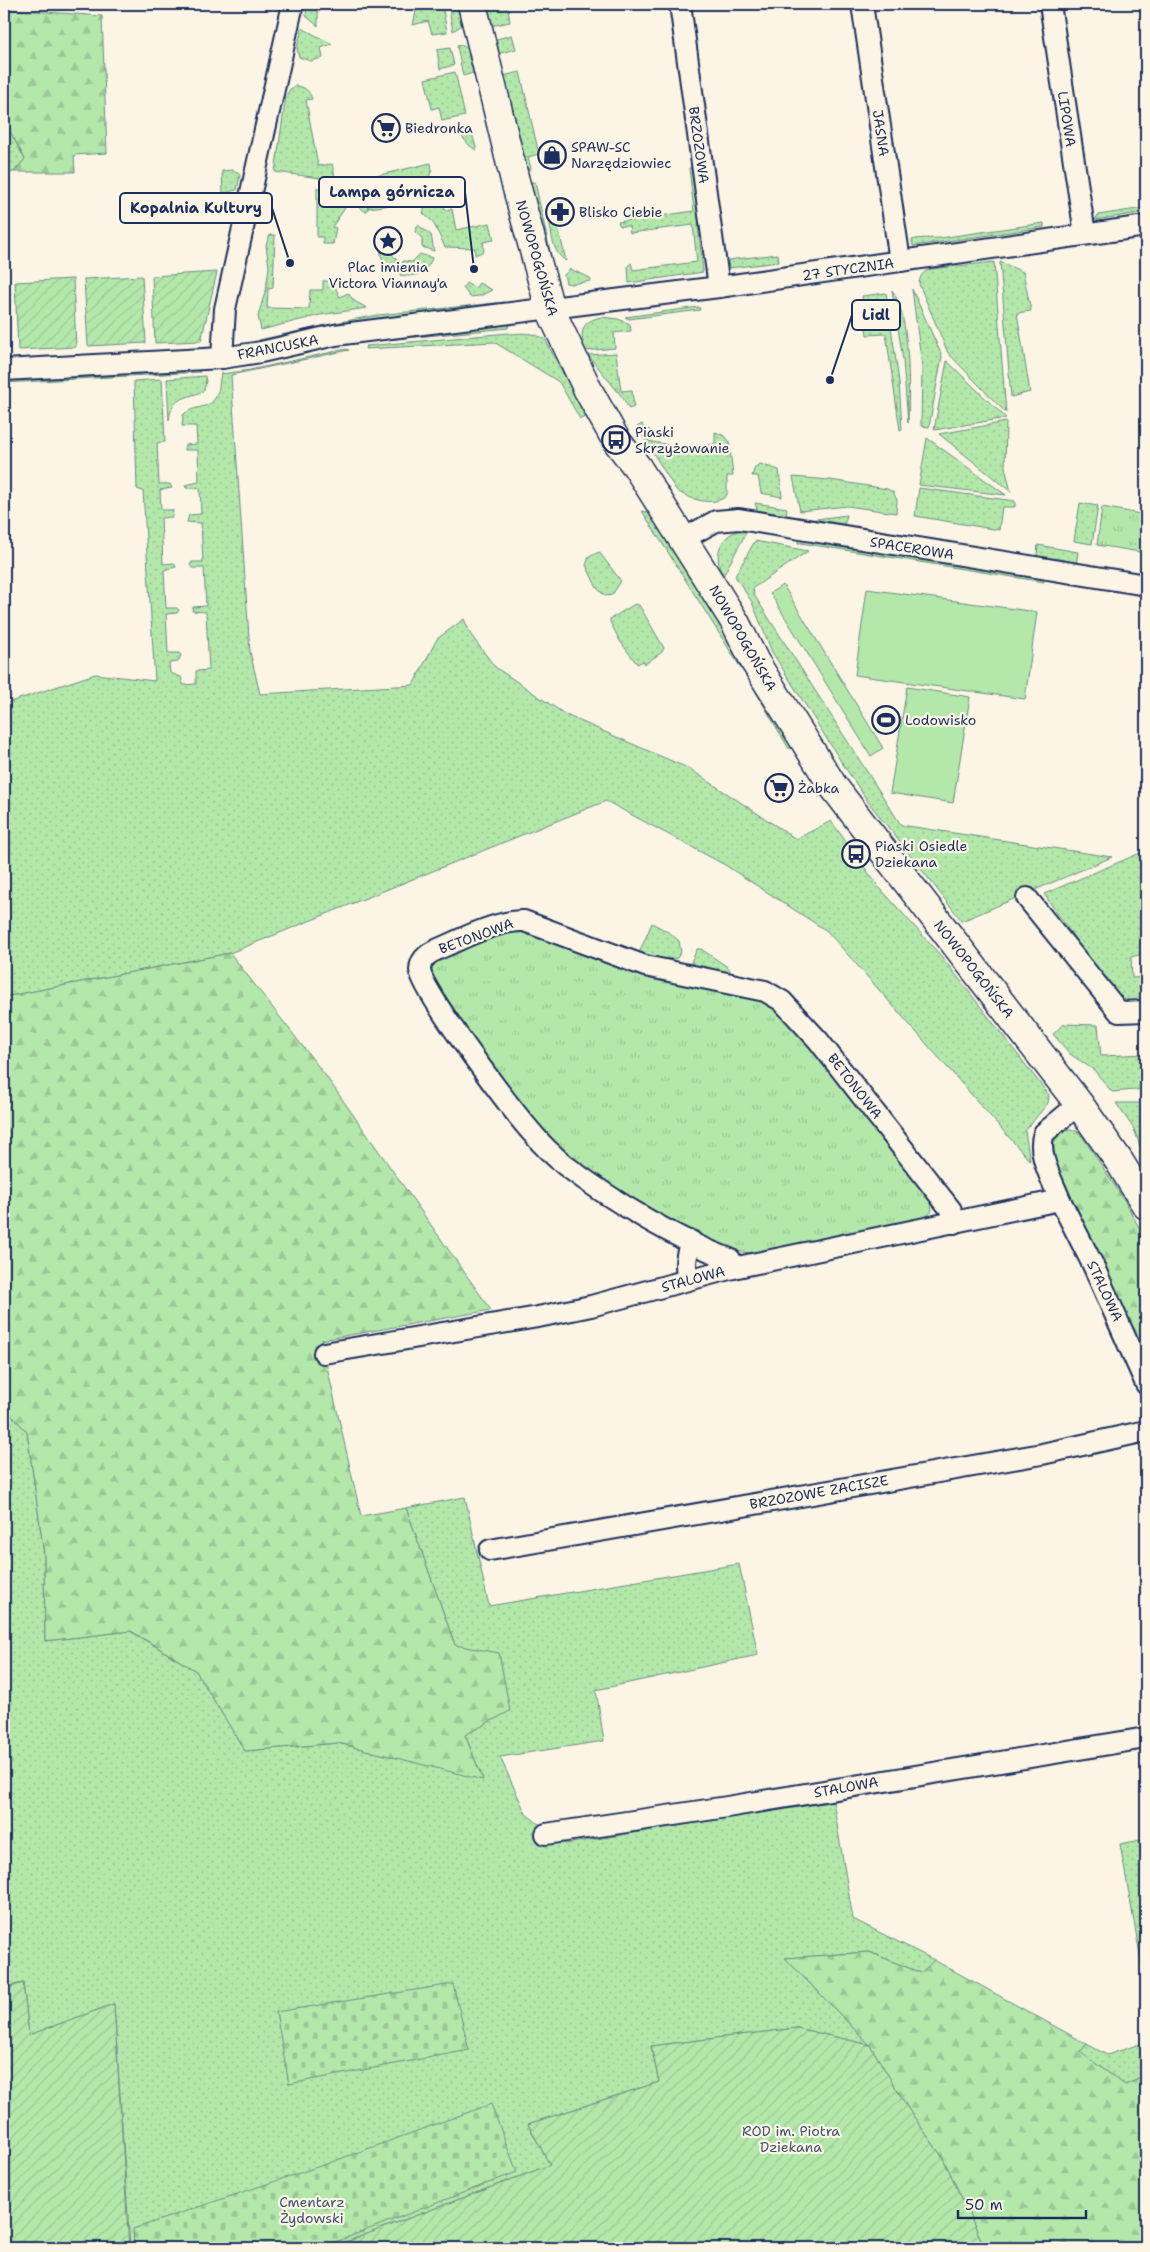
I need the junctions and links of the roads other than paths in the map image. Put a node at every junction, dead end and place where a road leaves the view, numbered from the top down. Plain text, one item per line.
1 (294, 4) edge
2 (472, 4) edge
3 (680, 4) edge
4 (862, 4) edge
5 (1050, 4) edge
6 (1146, 226) edge
7 (1085, 234) junction
8 (900, 261) junction
9 (718, 287) junction
10 (550, 309) junction
11 (222, 358) junction
12 (4, 370) edge
13 (683, 540) junction
14 (1146, 585) edge
15 (1027, 898) dead end
16 (1146, 1011) edge
17 (1079, 1104) junction
18 (1060, 1200) junction
19 (1146, 1206) edge
20 (954, 1222) junction
21 (691, 1241) junction
22 (733, 1268) junction
23 (688, 1280) junction
24 (324, 1353) dead end
25 (1146, 1384) edge
26 (1146, 1431) edge
27 (490, 1550) dead end
28 (1146, 1738) edge
29 (546, 1834) dead end

1 - 11 street
2 - 10 street, NOWOPOGOŃSKA
3 - 9 street, BRZOZOWA
4 - 8 street, JASNA
5 - 7 street, LIPOWA
6 - 7 street, 27 STYCZNIA
7 - 8 street, 27 STYCZNIA
8 - 9 street, 27 STYCZNIA
9 - 10 street, 27 STYCZNIA
10 - 11 street, FRANCUSKA
10 - 13 street, NOWOPOGOŃSKA
11 - 12 street, FRANCUSKA
13 - 14 street, SPACEROWA
13 - 17 street, NOWOPOGOŃSKA
15 - 16 street
17 - 18 street, STALOWA
17 - 19 street, NOWOPOGOŃSKA
18 - 20 street, STALOWA
18 - 25 street, STALOWA
20 - 21 street, BETONOWA
20 - 22 street, STALOWA
21 - 22 street, BETONOWA
21 - 23 street
22 - 23 street, STALOWA
23 - 24 street, STALOWA
26 - 27 street, BRZOZOWE ZACISZE
28 - 29 street, STALOWA

